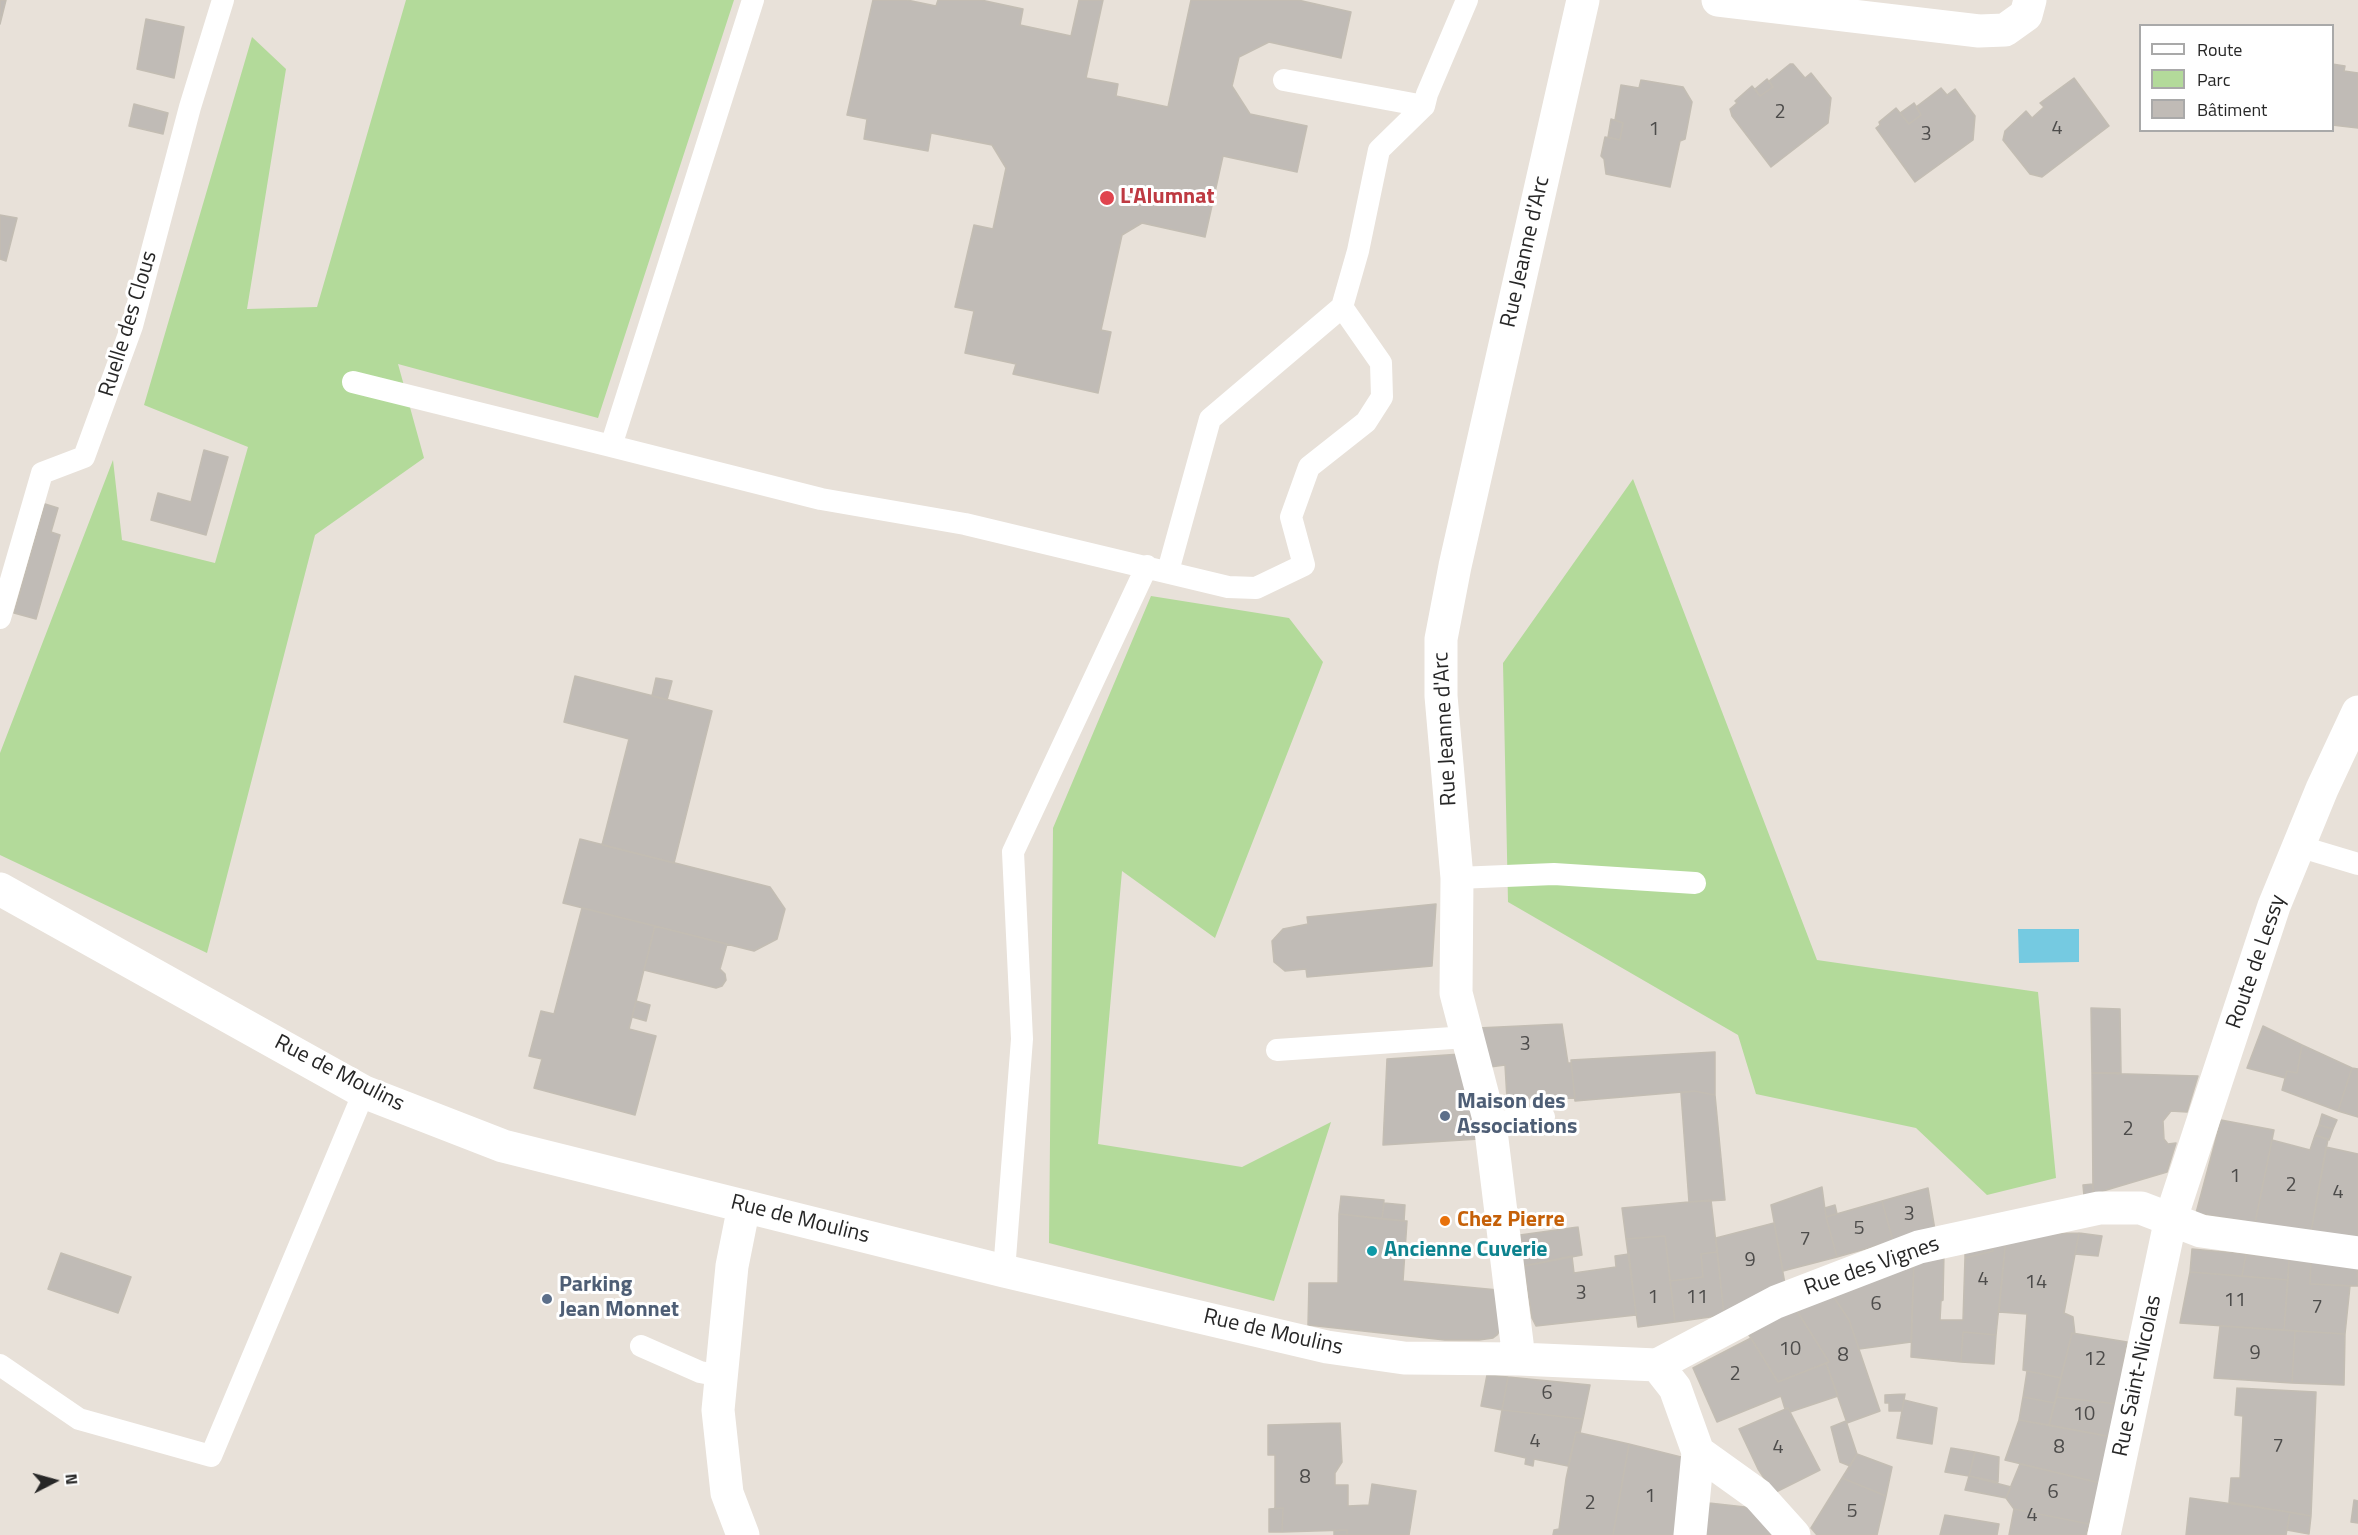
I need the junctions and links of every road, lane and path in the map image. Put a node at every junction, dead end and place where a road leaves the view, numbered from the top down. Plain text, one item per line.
1 (222, 0) edge
2 (753, 0) edge
3 (1467, 0) edge
4 (1583, 0) edge
5 (1718, 0) edge
6 (2030, 0) edge
7 (1284, 80) dead end
8 (1424, 106) junction
9 (1342, 308) junction
10 (353, 382) dead end
11 (611, 446) junction
12 (1157, 569) junction
13 (0, 618) edge
14 (2358, 712) edge
15 (2298, 846) junction
16 (2358, 864) edge
17 (1457, 879) junction
18 (1695, 883) dead end
19 (0, 889) edge
20 (1467, 1037) junction
21 (1277, 1050) dead end
22 (364, 1092) junction
23 (1544, 1117) dead end
24 (1490, 1122) junction
25 (744, 1206) junction
26 (2171, 1218) junction
27 (2358, 1253) edge
28 (1004, 1270) junction
29 (641, 1346) dead end
30 (1519, 1359) junction
31 (0, 1365) edge
32 (1657, 1365) junction
33 (721, 1376) junction
34 (1698, 1452) junction
35 (743, 1535) edge
36 (1690, 1535) edge
37 (1794, 1535) edge
38 (2104, 1535) edge

1 - 13 lane, Ruelle des Clous
2 - 11 lane
3 - 8 lane
4 - 17 street, Rue Jeanne d'Arc
5 - 6 street
7 - 8 lane
8 - 9 lane
9 - 12 lane
9 - 12 lane
10 - 11 lane
11 - 12 lane
12 - 28 lane
14 - 15 street, Route de Lessy
15 - 16 lane
15 - 26 street, Route de Lessy
17 - 18 lane
17 - 20 street, Rue Jeanne d'Arc
19 - 22 street, Rue de Moulins
20 - 21 lane
20 - 24 street, Rue Jeanne d'Arc
22 - 25 street, Rue de Moulins
22 - 31 lane
23 - 24 lane
24 - 30 street, Rue Jeanne d'Arc
25 - 28 street, Rue de Moulins
25 - 33 street
26 - 27 street, Rue des Vignes
26 - 32 street, Rue des Vignes
26 - 38 street, Rue Saint-Nicolas
28 - 30 street, Rue de Moulins
29 - 33 lane
30 - 32 street, Rue de Moulins
32 - 34 street
33 - 35 street
34 - 36 street
34 - 37 street

